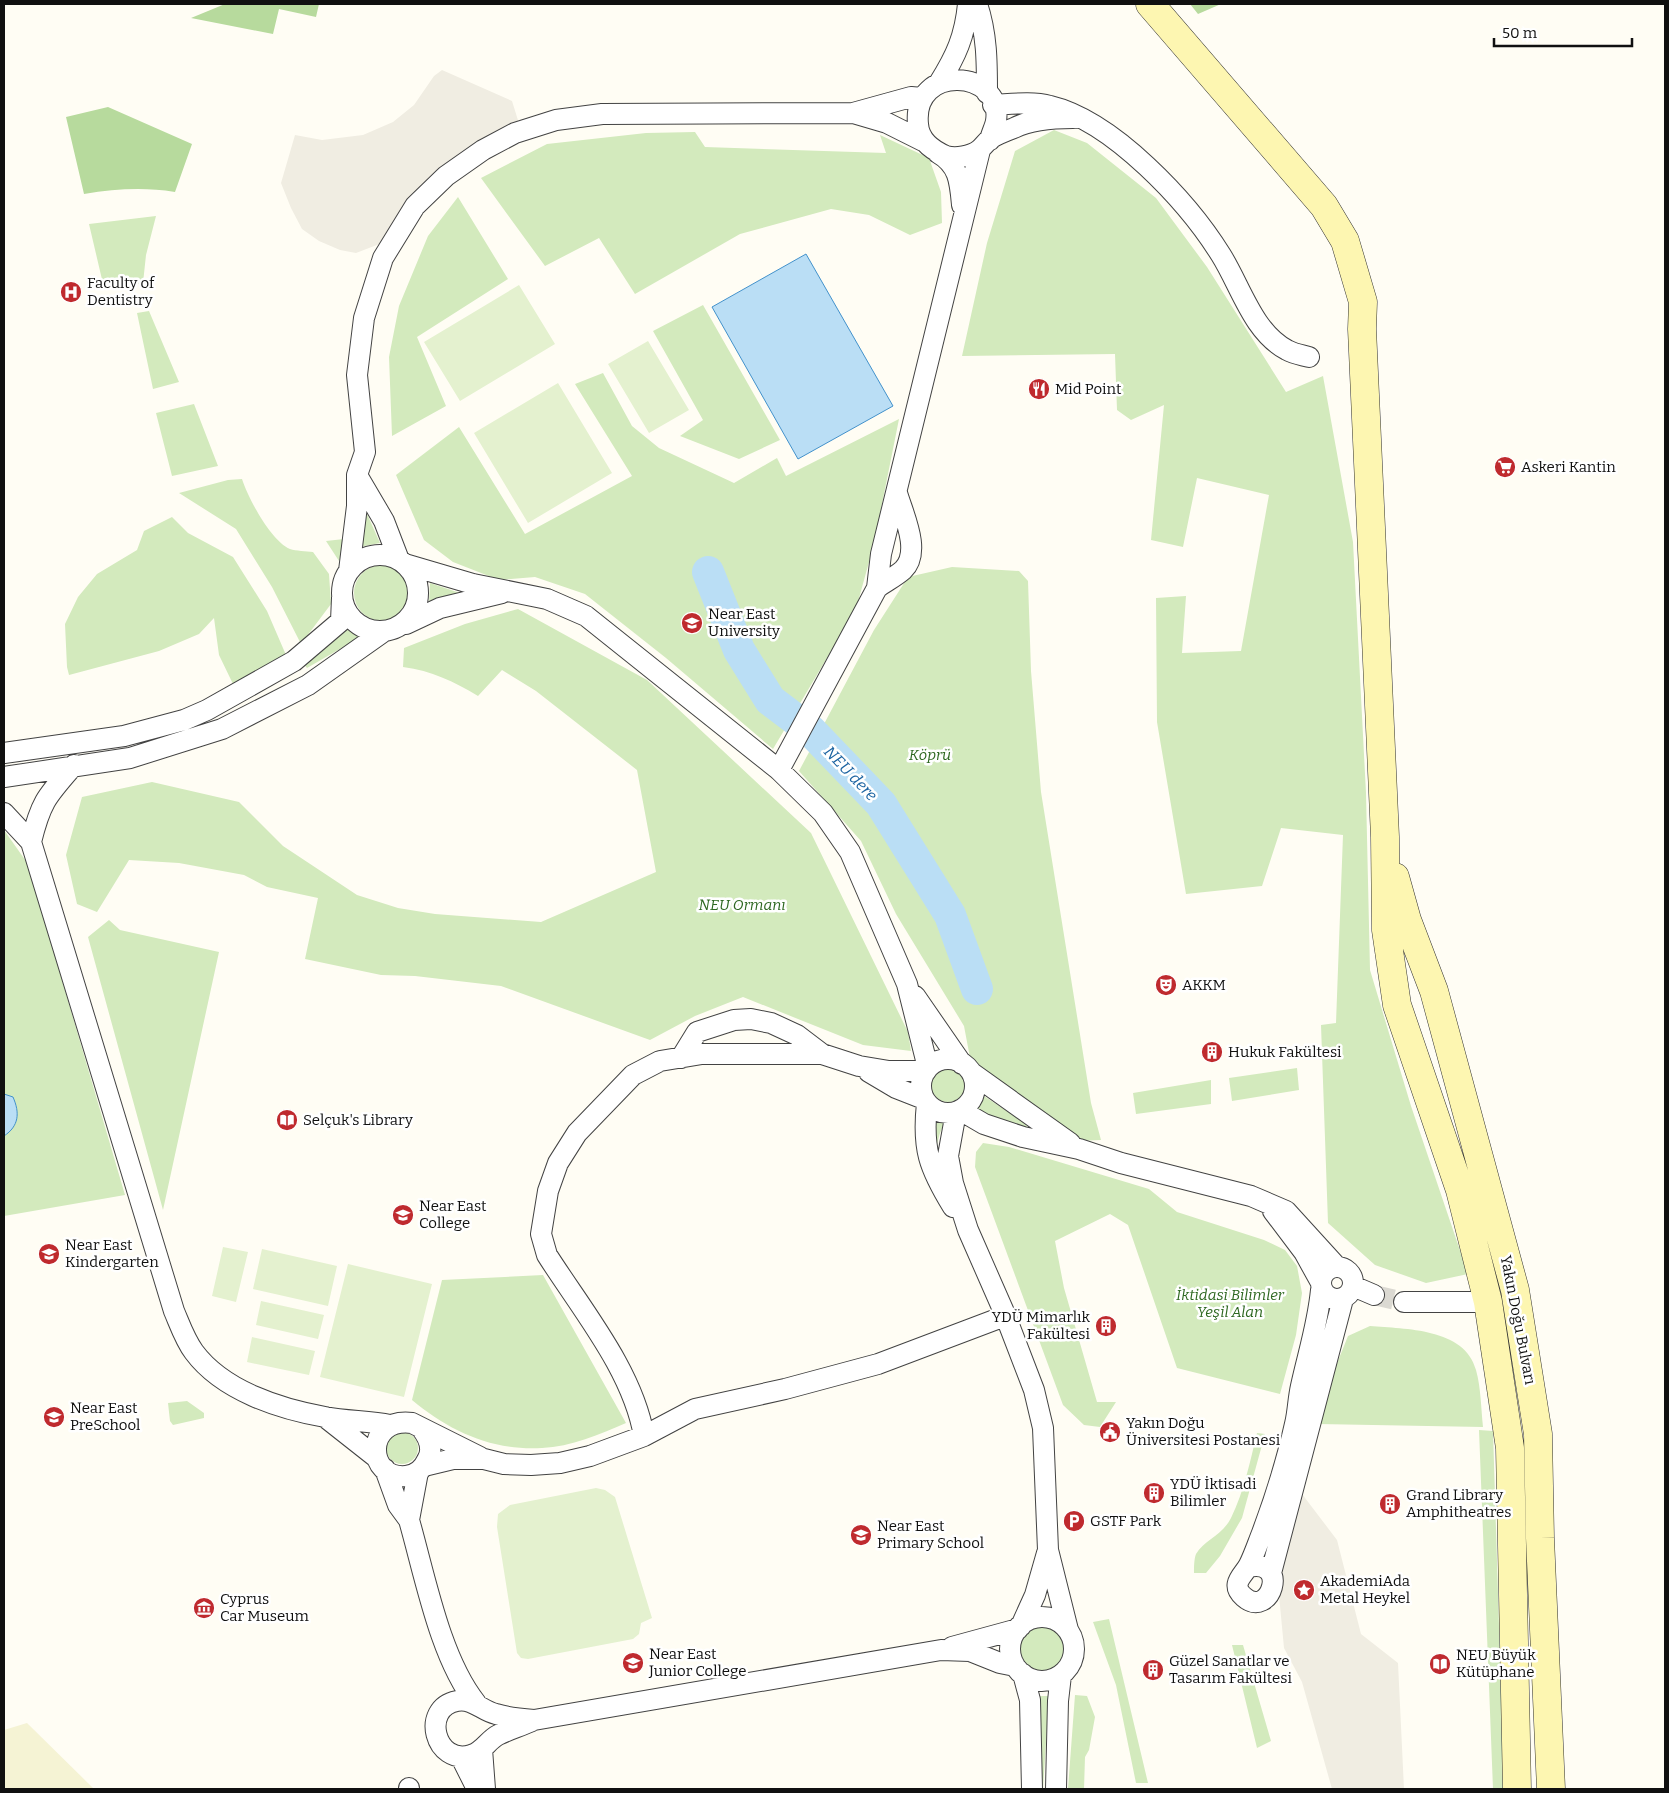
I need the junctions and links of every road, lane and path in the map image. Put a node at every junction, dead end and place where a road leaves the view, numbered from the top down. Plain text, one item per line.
1 (968, 4) edge
2 (977, 4) edge
3 (1150, 4) edge
4 (939, 82) junction
5 (922, 98) junction
6 (990, 99) junction
7 (852, 113) junction
8 (1085, 119) junction
9 (985, 145) junction
10 (929, 146) junction
11 (963, 219) junction
12 (1309, 357) dead end
13 (357, 475) junction
14 (896, 490) junction
15 (402, 562) junction
16 (349, 571) junction
17 (877, 588) junction
18 (511, 591) junction
19 (342, 598) junction
20 (402, 625) junction
21 (383, 632) junction
22 (4, 753) edge
23 (74, 765) junction
24 (779, 770) junction
25 (4, 777) edge
26 (4, 813) edge
27 (1385, 836) junction
28 (31, 842) junction
29 (907, 984) junction
30 (822, 1054) junction
31 (681, 1058) junction
32 (859, 1066) junction
33 (967, 1068) junction
34 (927, 1069) junction
35 (925, 1101) junction
36 (958, 1111) junction
37 (1079, 1149) junction
38 (1270, 1204) junction
39 (968, 1230) junction
40 (1338, 1267) junction
41 (1321, 1285) junction
42 (1348, 1293) junction
43 (1374, 1295) tunnel mouth
44 (1404, 1302) tunnel mouth
45 (1488, 1302) junction
46 (1005, 1316) junction
47 (325, 1417) junction
48 (390, 1425) junction
49 (421, 1428) junction
50 (644, 1436) junction
51 (484, 1459) junction
52 (381, 1464) junction
53 (421, 1469) junction
54 (409, 1520) junction
55 (1048, 1550) junction
56 (1248, 1567) junction
57 (1270, 1573) junction
58 (1019, 1628) junction
59 (1068, 1630) junction
60 (941, 1650) junction
61 (448, 1655) junction
62 (1019, 1670) junction
63 (1061, 1675) junction
64 (479, 1706) junction
65 (442, 1709) junction
66 (534, 1720) junction
67 (485, 1745) junction
68 (462, 1757) junction
69 (477, 1789) edge
70 (485, 1789) edge
71 (1032, 1789) edge
72 (1056, 1789) edge
73 (1517, 1789) edge
74 (1551, 1789) edge

1 - 4 street
2 - 6 street
3 - 27 main road
4 - 5 street
4 - 6 street
5 - 7 street
5 - 10 street
6 - 8 street
6 - 9 street
7 - 10 street
7 - 13 street
8 - 9 street
8 - 12 street
9 - 10 street
9 - 11 street
10 - 11 street
11 - 14 street
13 - 15 street
13 - 16 street
14 - 17 street
14 - 17 street
15 - 16 street
15 - 18 street
15 - 20 street
16 - 19 street
17 - 24 street
18 - 20 street
18 - 24 street
19 - 21 street
19 - 22 street
20 - 21 street
21 - 23 street
23 - 25 street
23 - 28 street
24 - 29 street
26 - 28 street
27 - 45 main road
27 - 74 main road, Yakın Doğu Bulvarı
28 - 47 street
29 - 33 street
29 - 34 street
30 - 31 street
30 - 31 street
30 - 32 street
31 - 50 street
32 - 34 street
32 - 35 street
33 - 34 street
33 - 36 street
33 - 37 street
34 - 35 street
35 - 36 street
35 - 39 street
36 - 37 street
36 - 39 street
37 - 38 street
38 - 40 street
38 - 41 street
39 - 46 street
40 - 41 street
40 - 42 street
41 - 42 street
41 - 56 street
42 - 43 street
42 - 57 street
44 - 45 street
45 - 73 main road
46 - 50 street
46 - 55 street
47 - 48 street
47 - 52 street
48 - 49 street
48 - 52 street
49 - 51 street
49 - 53 street
50 - 51 street
51 - 53 street
52 - 53 street
52 - 54 street
53 - 54 street
54 - 61 street
55 - 58 street
55 - 59 street
56 - 57 street
56 - 57 street
58 - 59 street
58 - 60 street
58 - 62 street
59 - 63 street
60 - 62 street
60 - 66 street
61 - 64 street
61 - 65 street
62 - 63 street
62 - 71 street
63 - 72 street
64 - 65 street
64 - 66 street
64 - 67 street
65 - 68 street
66 - 67 street
67 - 68 street
67 - 70 street
68 - 69 street

